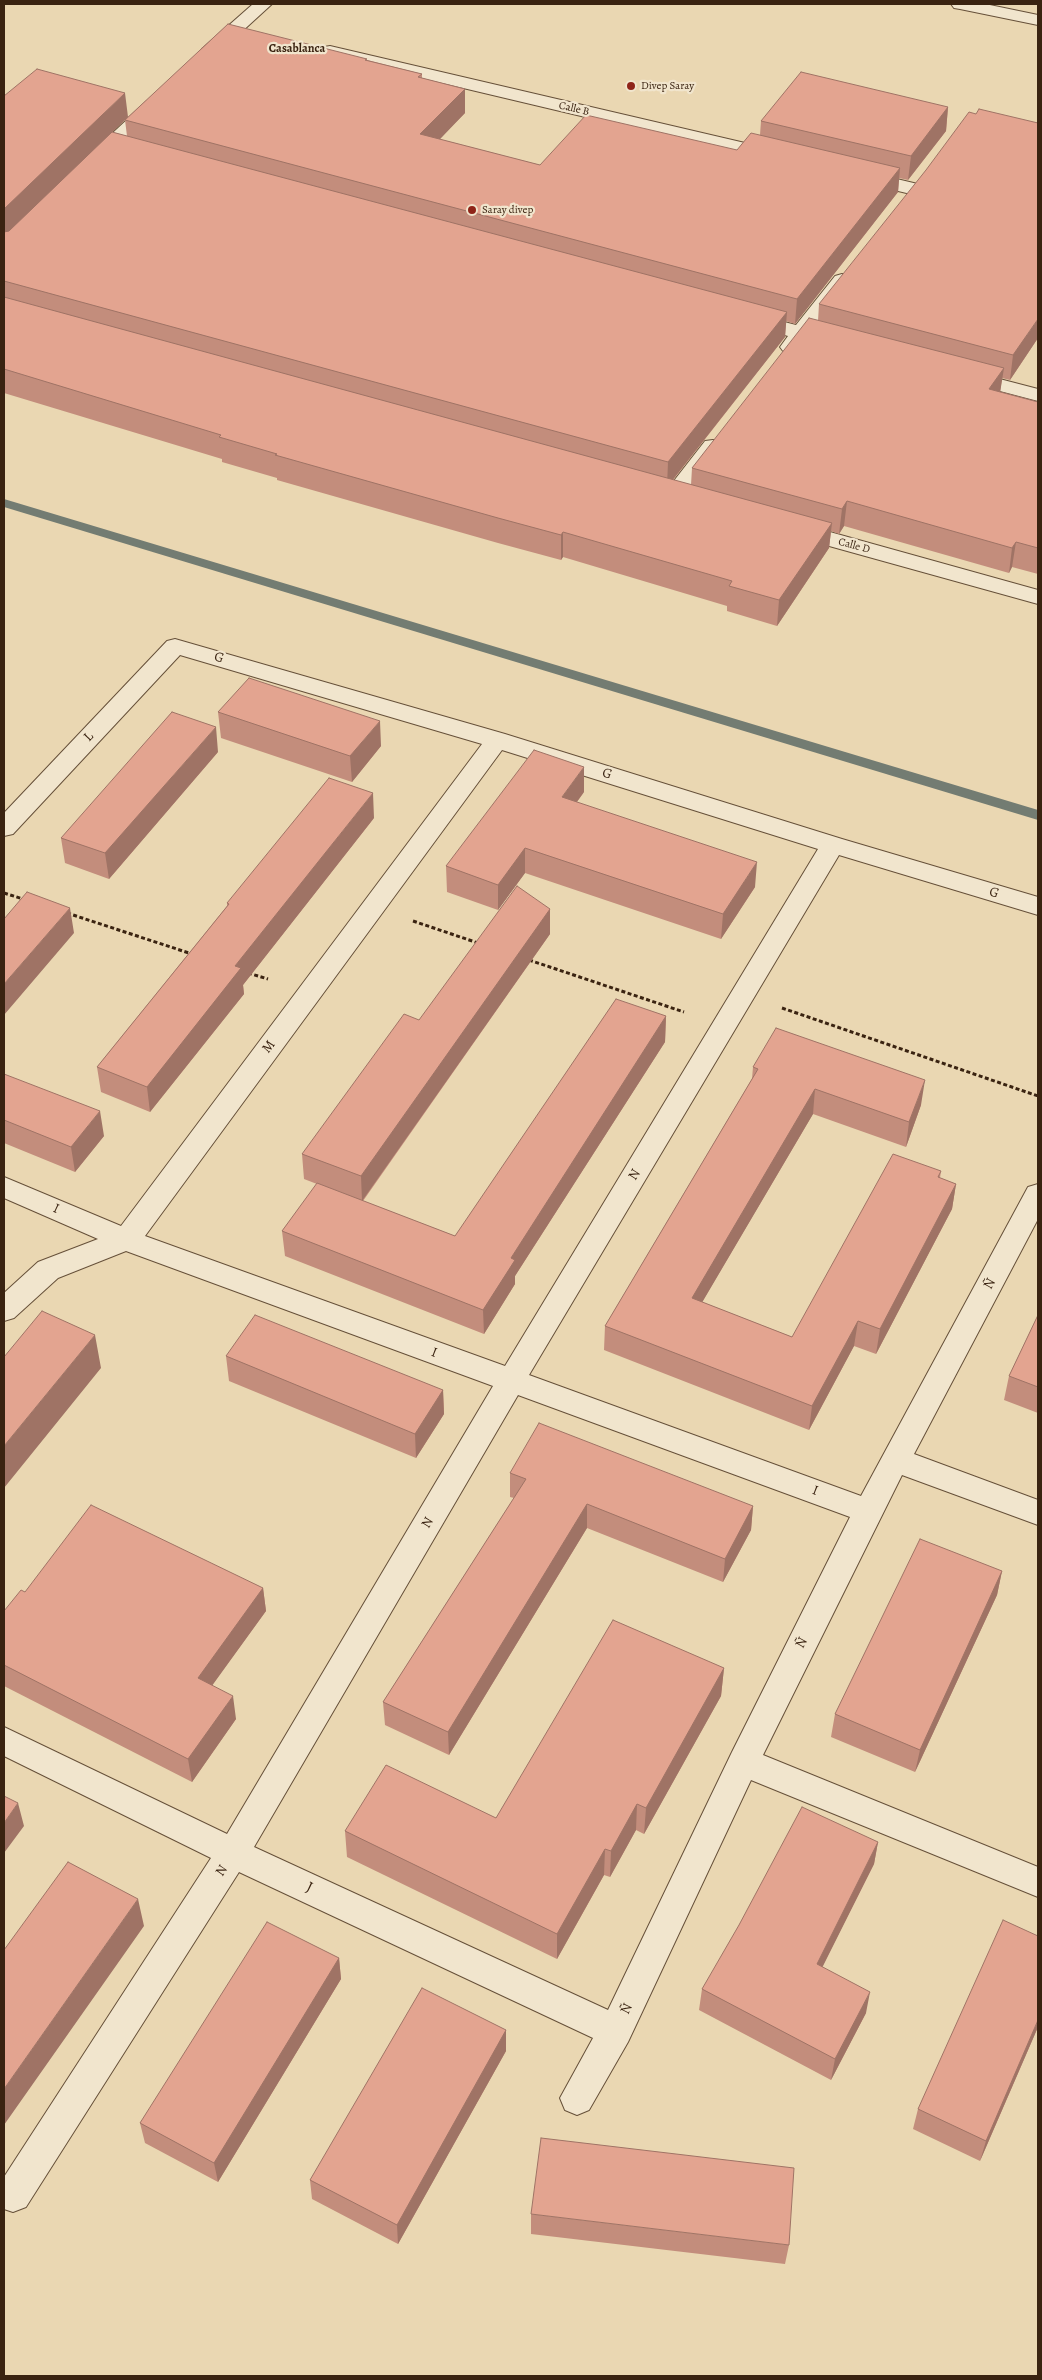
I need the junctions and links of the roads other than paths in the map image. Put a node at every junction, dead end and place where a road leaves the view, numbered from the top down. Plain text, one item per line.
1 (263, 4) edge
2 (960, 4) edge
3 (1038, 20) edge
4 (234, 29) junction
5 (253, 33) edge
6 (312, 47) edge
7 (192, 68) edge
8 (164, 94) edge
9 (109, 147) junction
10 (128, 152) edge
11 (788, 160) edge
12 (847, 173) edge
13 (81, 174) edge
14 (915, 189) edge
15 (854, 265) edge
16 (733, 315) edge
17 (800, 333) junction
18 (848, 345) edge
19 (776, 364) edge
20 (943, 370) edge
21 (1038, 395) edge
22 (722, 434) edge
23 (674, 496) edge
24 (770, 523) edge
25 (1038, 597) edge
26 (175, 646) joint
27 (497, 740) junction
28 (4, 828) edge
29 (833, 845) junction
30 (1038, 906) edge
31 (4, 1187) edge
32 (1038, 1194) edge
33 (126, 1240) junction
34 (4, 1310) edge
35 (511, 1381) junction
36 (896, 1460) junction
37 (868, 1511) junction
38 (1038, 1513) edge
39 (4, 1741) edge
40 (743, 1762) junction
41 (233, 1853) junction
42 (1038, 1882) edge
43 (616, 2031) junction
44 (577, 2098) dead end
45 (14, 2195) dead end

1 - 4 street
2 - 3 street
4 - 5 street
4 - 7 street
6 - 11 street, Calle B
8 - 9 street
9 - 10 street
9 - 13 street
12 - 14 street
15 - 17 street
16 - 17 street
17 - 18 street
17 - 19 street
20 - 21 street
22 - 23 street
24 - 25 street, Calle D
26 - 27 street, G
26 - 28 street, L
27 - 29 street, G
27 - 33 street, M
29 - 30 street, G
29 - 35 street, N
31 - 33 street, I
32 - 36 street, Ñ
33 - 34 street
33 - 35 street, I
35 - 37 street, I
35 - 41 street, N
36 - 37 street, Ñ
36 - 38 street
37 - 40 street, Ñ
39 - 41 street, J
40 - 42 street
40 - 43 street, Ñ
41 - 43 street, J
41 - 45 street, N
43 - 44 street, Ñ

